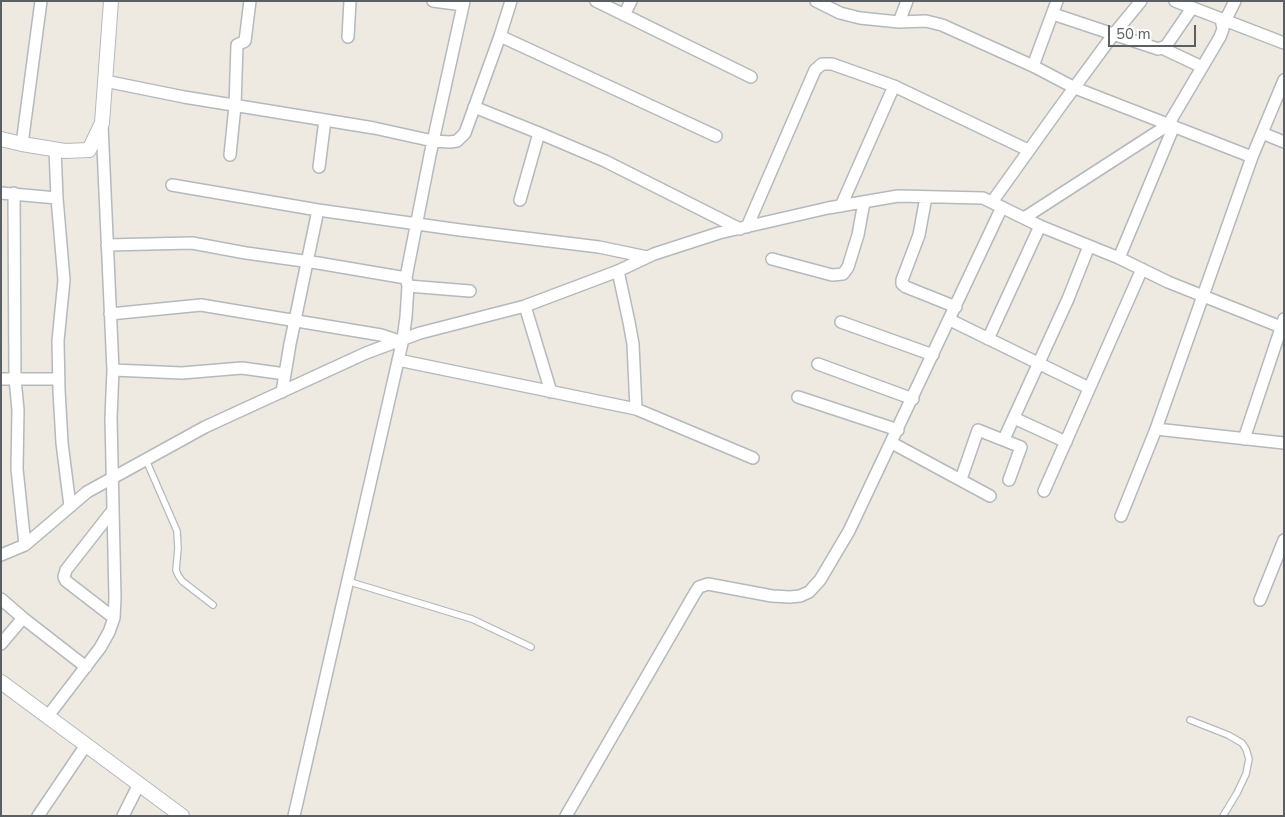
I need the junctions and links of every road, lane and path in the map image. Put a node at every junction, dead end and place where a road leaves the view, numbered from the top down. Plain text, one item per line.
1 (41, 1) edge
2 (111, 1) edge
3 (250, 1) edge
4 (350, 1) edge
5 (433, 1) edge
6 (511, 1) edge
7 (596, 1) edge
8 (632, 1) edge
9 (816, 1) edge
10 (907, 1) edge
11 (1057, 1) edge
12 (1141, 1) edge
13 (1175, 1) edge
14 (1235, 1) edge
15 (463, 3) edge
16 (1192, 8) junction
17 (1052, 14) junction
18 (624, 15) junction
19 (1223, 20) junction
20 (899, 22) junction
21 (1113, 35) junction
22 (500, 36) junction
23 (348, 37) dead end
24 (1284, 43) edge
25 (1162, 48) junction
26 (1033, 66) junction
27 (1202, 67) junction
28 (751, 77) dead end
29 (1284, 80) edge
30 (105, 82) junction
31 (894, 86) junction
32 (1075, 88) junction
33 (235, 106) junction
34 (474, 107) junction
35 (325, 120) junction
36 (102, 123) junction
37 (1171, 125) junction
38 (539, 133) junction
39 (1262, 133) junction
40 (716, 136) dead end
41 (1, 139) edge
42 (433, 141) junction
43 (1284, 142) edge
44 (22, 144) junction
45 (55, 149) junction
46 (1028, 150) junction
47 (230, 155) dead end
48 (1252, 157) junction
49 (319, 167) dead end
50 (172, 185) dead end
51 (1, 193) edge
52 (14, 193) junction
53 (926, 197) junction
54 (57, 198) junction
55 (520, 200) dead end
56 (864, 202) junction
57 (997, 205) junction
58 (841, 206) junction
59 (318, 210) junction
60 (1024, 218) junction
61 (417, 223) junction
62 (1040, 226) junction
63 (743, 228) junction
64 (106, 245) junction
65 (1089, 246) junction
66 (647, 257) junction
67 (1119, 258) junction
68 (772, 259) dead end
69 (307, 262) junction
70 (1142, 269) junction
71 (618, 271) junction
72 (407, 282) junction
73 (470, 291) dead end
74 (1204, 296) junction
75 (524, 306) junction
76 (956, 307) junction
77 (110, 314) junction
78 (295, 319) junction
79 (950, 320) junction
80 (841, 322) dead end
81 (1282, 323) edge
82 (988, 339) junction
83 (401, 340) junction
84 (933, 355) junction
85 (398, 360) junction
86 (818, 364) dead end
87 (1039, 364) junction
88 (113, 370) junction
89 (285, 374) junction
90 (15, 378) junction
91 (1, 379) edge
92 (59, 379) junction
93 (1089, 388) junction
94 (282, 392) junction
95 (551, 392) junction
96 (798, 397) dead end
97 (913, 399) junction
98 (636, 410) junction
99 (1014, 418) junction
100 (1156, 429) junction
101 (898, 430) junction
102 (1004, 439) junction
103 (1244, 439) junction
104 (1066, 442) junction
105 (892, 443) junction
106 (1284, 443) edge
107 (753, 458) dead end
108 (146, 460) junction
109 (112, 478) junction
110 (961, 479) junction
111 (1009, 480) dead end
112 (1044, 491) dead end
113 (990, 496) dead end
114 (70, 506) junction
115 (113, 510) junction
116 (1121, 516) dead end
117 (1284, 540) edge
118 (25, 545) junction
119 (1, 555) edge
120 (348, 581) junction
121 (1, 599) edge
122 (1260, 600) dead end
123 (213, 605) dead end
124 (23, 618) junction
125 (114, 618) junction
126 (1, 644) edge
127 (531, 647) dead end
128 (86, 667) junction
129 (1, 682) edge
130 (48, 716) junction
131 (1190, 720) dead end
132 (86, 745) junction
133 (139, 784) junction
134 (38, 816) edge
135 (123, 816) edge
136 (182, 816) edge
137 (294, 816) edge
138 (566, 816) edge
139 (1223, 816) edge

1 - 44 street
2 - 30 street
3 - 33 street
4 - 23 street
5 - 15 street
6 - 22 street
7 - 18 street
8 - 18 street
9 - 20 street
10 - 20 street
11 - 17 street
12 - 21 street
13 - 16 street
14 - 19 street
15 - 42 street
16 - 19 street
16 - 25 street
17 - 21 street
17 - 26 street
18 - 28 street
19 - 24 street
19 - 27 street
20 - 26 street
21 - 25 street
21 - 32 street
22 - 34 street
22 - 40 street
25 - 27 street
26 - 32 street
27 - 37 street
29 - 39 street
30 - 33 street
30 - 36 street
31 - 46 street
31 - 58 street
31 - 63 street
32 - 37 street
32 - 46 street
33 - 35 street
33 - 47 street
34 - 38 street
34 - 42 street
35 - 42 street
35 - 49 street
36 - 45 street
36 - 64 street
37 - 48 street
37 - 60 street
37 - 67 street
38 - 55 street
38 - 63 street
39 - 43 street
39 - 48 street
41 - 44 street
42 - 61 street
44 - 45 street
45 - 54 street
46 - 57 street
48 - 74 street
50 - 59 street
51 - 52 street
52 - 54 street
52 - 90 street
53 - 56 street
53 - 57 street
53 - 76 street
54 - 92 street
56 - 58 street
56 - 68 street
57 - 60 street
57 - 76 street
58 - 63 street
59 - 61 street
59 - 69 street
60 - 62 street
61 - 66 street
61 - 72 street
62 - 65 street
62 - 82 street
63 - 66 street
64 - 69 street
64 - 77 street
65 - 67 street
65 - 87 street
66 - 71 street
67 - 70 street
69 - 72 street
69 - 78 street
70 - 74 street
70 - 93 street
71 - 75 street
71 - 98 street
72 - 73 street
72 - 83 street
74 - 81 street
74 - 100 street
75 - 83 street
75 - 95 street
76 - 79 street
77 - 78 street
77 - 88 street
78 - 83 street
78 - 89 street
79 - 82 street
79 - 84 street
80 - 84 street
81 - 103 street
82 - 87 street
83 - 85 street
83 - 94 street
84 - 97 street
85 - 95 street
85 - 120 street
86 - 97 street
87 - 93 street
87 - 99 street
88 - 89 street
88 - 109 street
89 - 94 street
90 - 91 street
90 - 92 street
90 - 118 street
92 - 114 street
93 - 104 street
94 - 108 street
95 - 98 street
96 - 101 street
97 - 101 street
98 - 107 street
99 - 102 street
99 - 104 street
100 - 103 street
100 - 116 street
101 - 105 street
102 - 110 street
102 - 111 street
103 - 106 street
104 - 112 street
105 - 110 street
105 - 138 street
108 - 109 street
108 - 123 lane
109 - 114 street
109 - 115 street
110 - 113 street
114 - 118 street
115 - 125 street
115 - 125 street
117 - 122 street
118 - 119 street
120 - 127 lane
120 - 137 street
121 - 124 street
124 - 126 street
124 - 128 street
125 - 128 street
128 - 130 street
129 - 130 street
130 - 132 street
131 - 139 lane
132 - 133 street
132 - 134 street
133 - 135 street
133 - 136 street

